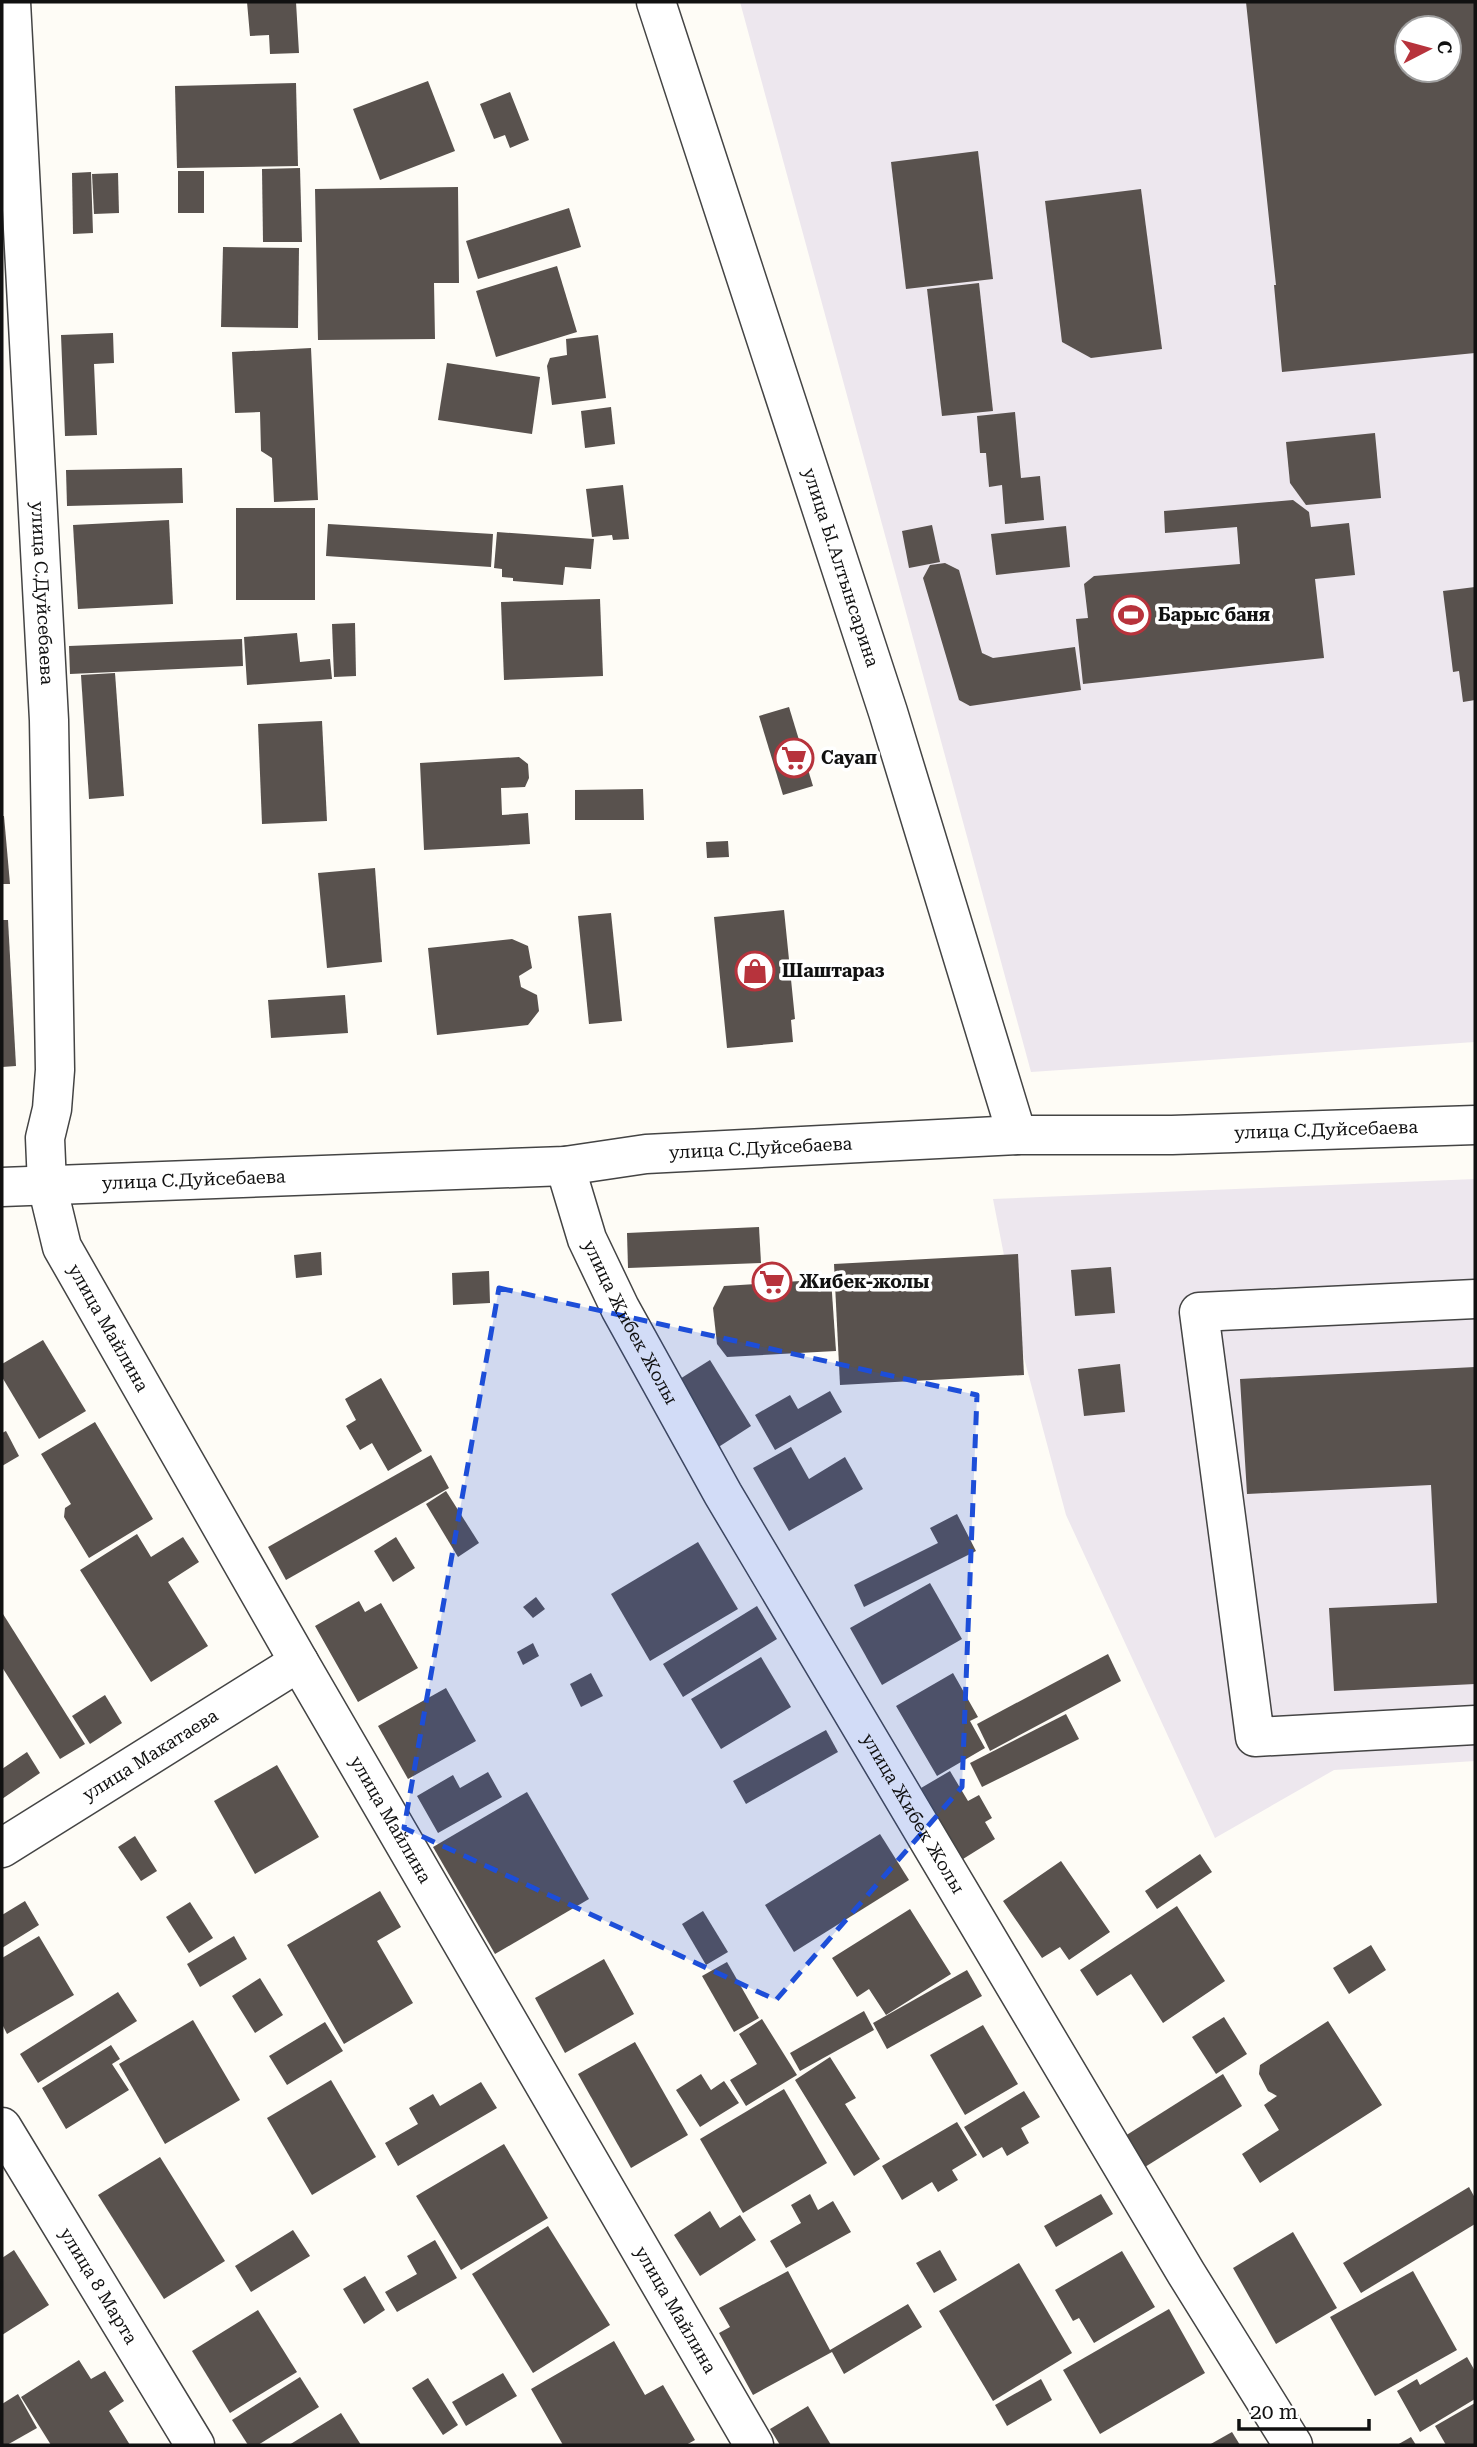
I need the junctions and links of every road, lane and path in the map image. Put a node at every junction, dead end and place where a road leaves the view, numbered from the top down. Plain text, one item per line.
1 (11, 2) edge
2 (656, 2) edge
3 (1475, 1125) edge
4 (1017, 1135) junction
5 (565, 1166) junction
6 (47, 1185) junction
7 (2, 1187) edge
8 (1475, 1299) edge
9 (299, 1662) junction
10 (1475, 1725) edge
11 (2, 1848) edge
12 (2, 2127) edge
13 (195, 2445) edge
14 (754, 2445) edge
15 (1293, 2445) edge

1 - 6 street, улица С.Дуйсебаева
2 - 4 street, улица Ы.Алтынсарина
3 - 4 street, улица С.Дуйсебаева
4 - 5 street, улица С.Дуйсебаева
5 - 6 street, улица С.Дуйсебаева
5 - 15 street, улица Жибек Жолы
6 - 7 street, улица С.Дуйсебаева
6 - 9 street, улица Майлина
8 - 10 street
9 - 11 street, улица Макатаева
9 - 14 street, улица Майлина
12 - 13 street, улица 8 Марта

